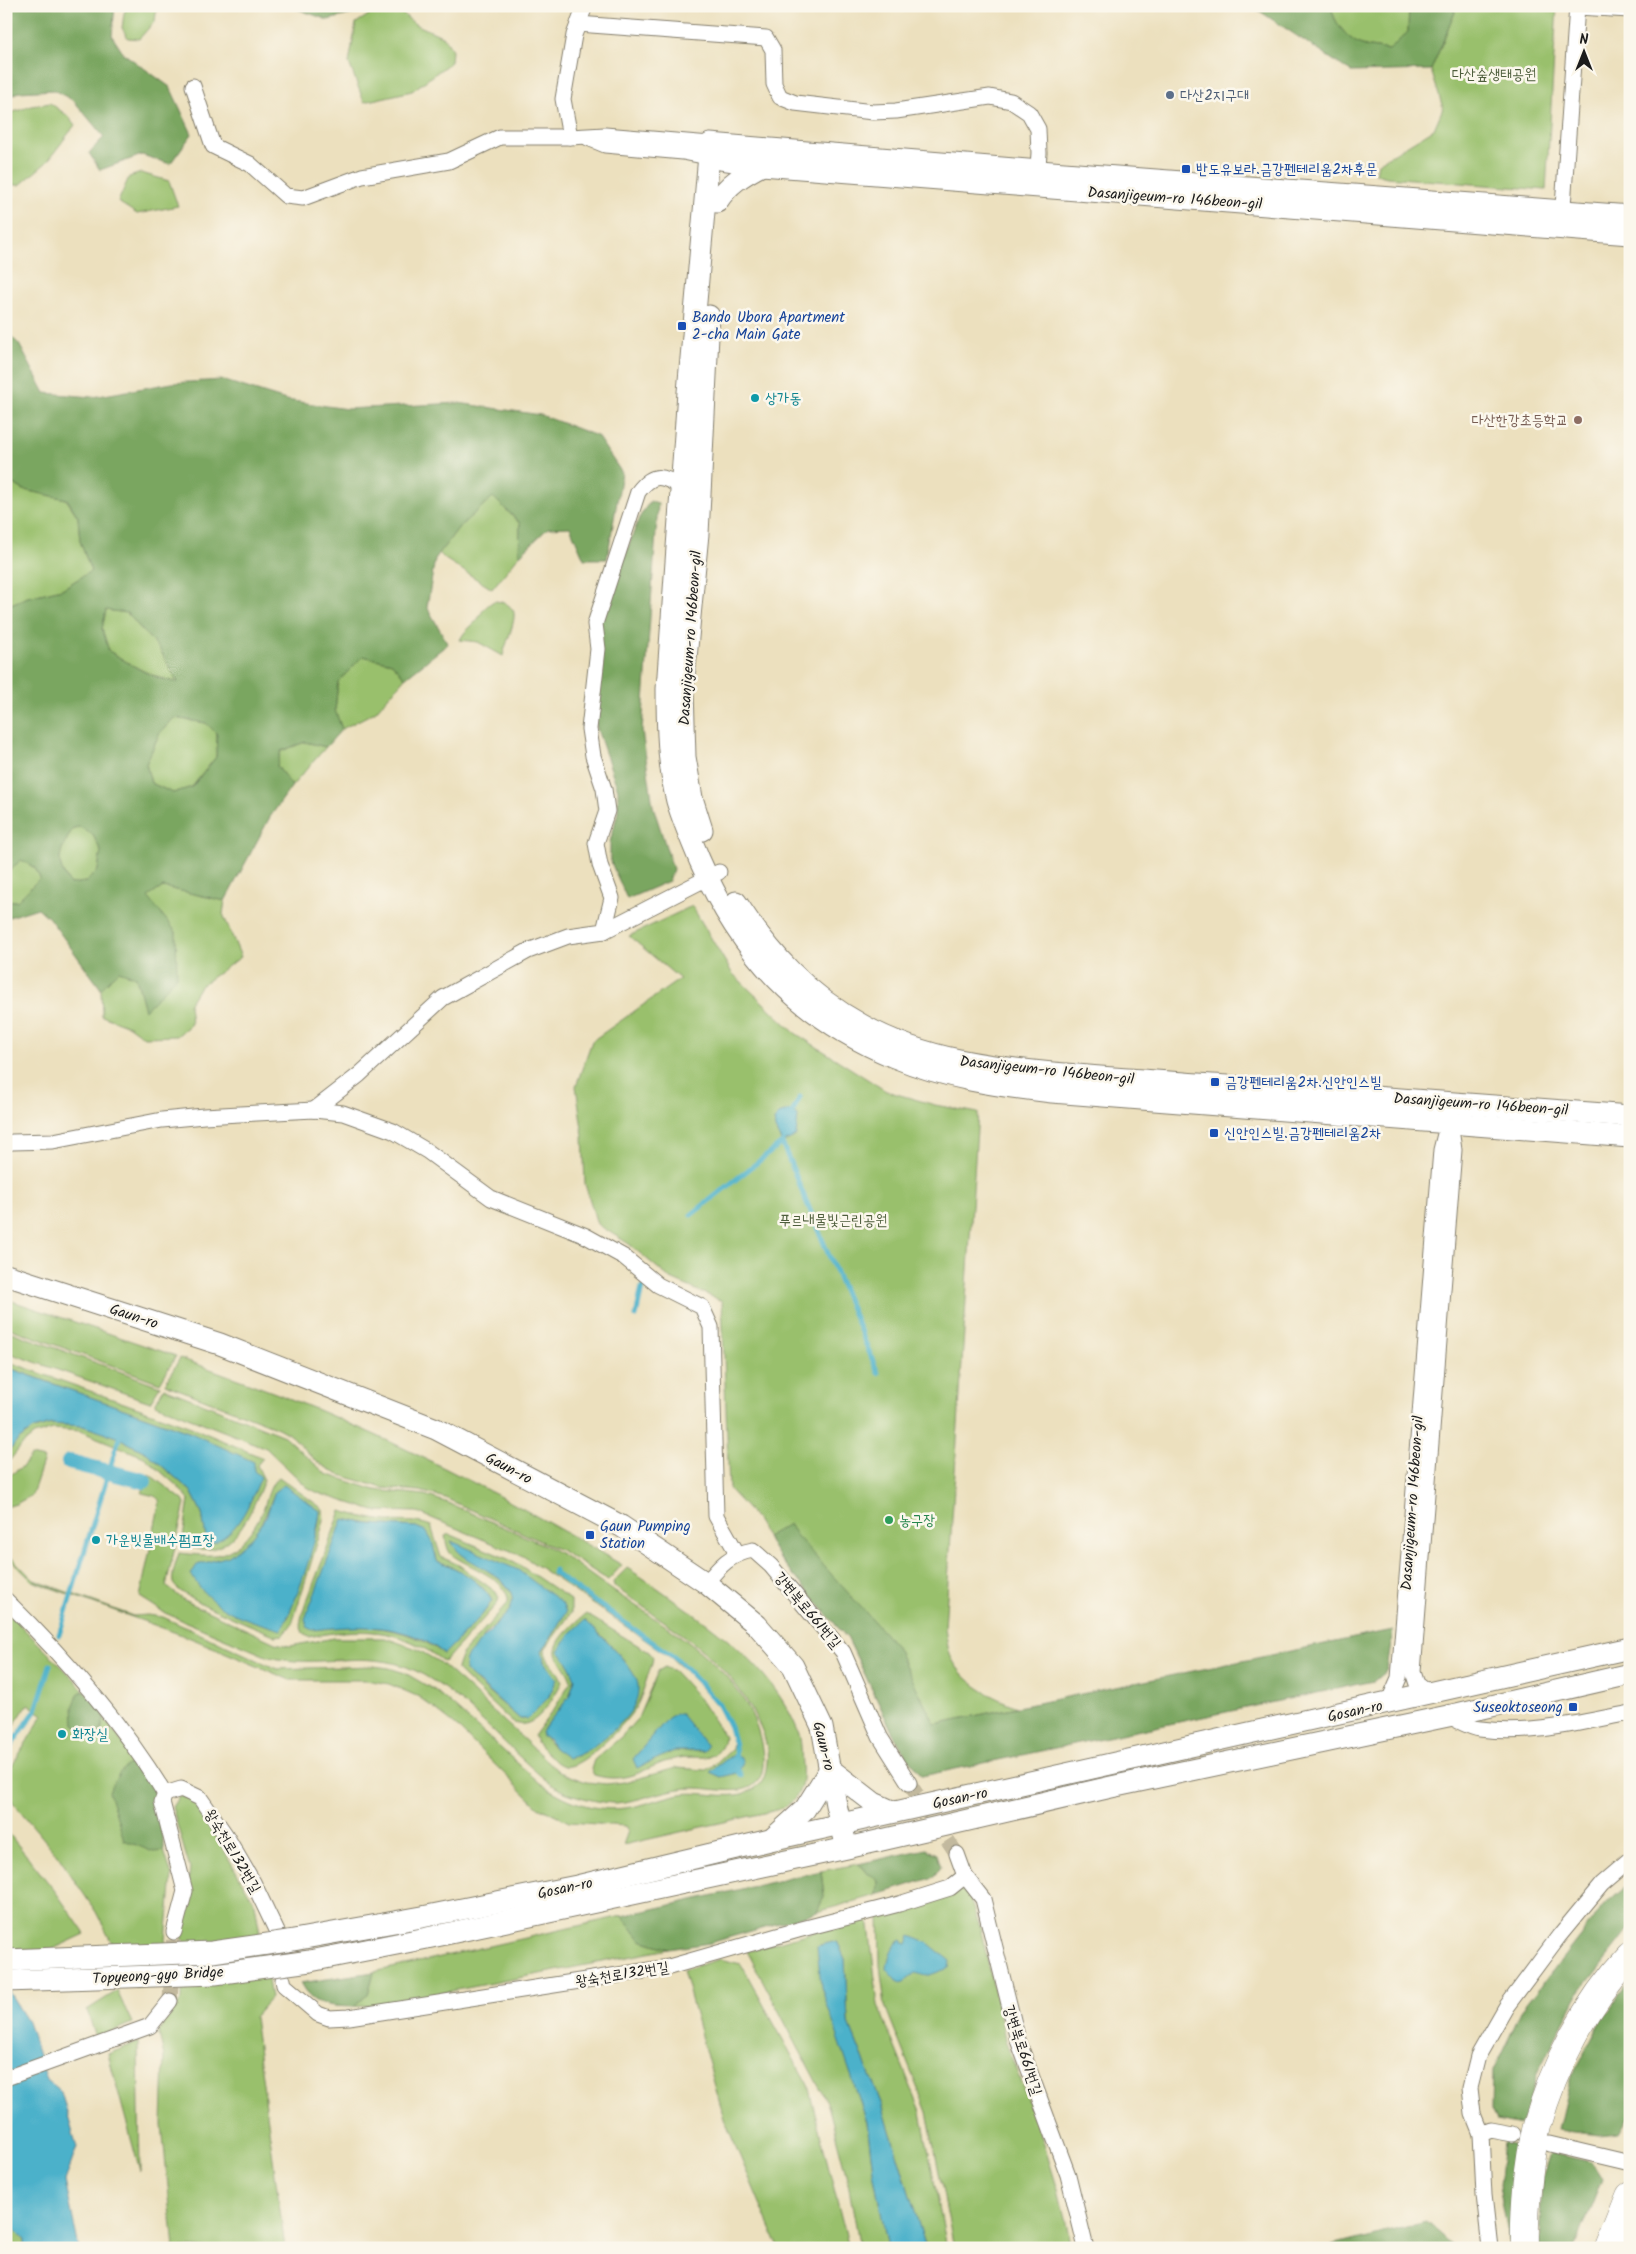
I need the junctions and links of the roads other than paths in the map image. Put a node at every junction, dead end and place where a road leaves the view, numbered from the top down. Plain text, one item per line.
1 (585, 6) edge
2 (1577, 7) edge
3 (1630, 10) edge
4 (578, 24) junction
5 (193, 86) dead end
6 (570, 137) junction
7 (716, 151) junction
8 (762, 165) junction
9 (1037, 179) junction
10 (717, 202) junction
11 (1630, 216) edge
12 (1562, 220) junction
13 (1630, 234) edge
14 (682, 487) junction
15 (713, 875) junction
16 (604, 931) junction
17 (1449, 1101) junction
18 (314, 1110) junction
19 (1630, 1116) edge
20 (1448, 1122) junction
21 (1630, 1137) edge
22 (6, 1144) edge
23 (6, 1275) edge
24 (737, 1553) junction
25 (706, 1583) junction
26 (6, 1600) edge
27 (1630, 1648) edge
28 (1630, 1674) edge
29 (1430, 1694) junction
30 (1388, 1703) junction
31 (1630, 1713) edge
32 (1448, 1716) junction
33 (830, 1769) junction
34 (908, 1783) tunnel mouth
35 (165, 1794) junction
36 (894, 1812) junction
37 (841, 1826) junction
38 (770, 1840) junction
39 (847, 1848) junction
40 (958, 1854) tunnel mouth
41 (1630, 1860) edge
42 (965, 1876) junction
43 (174, 1932) tunnel mouth
44 (282, 1937) junction
45 (1630, 1956) edge
46 (6, 1960) edge
47 (310, 1961) joint
48 (6, 1980) edge
49 (283, 1980) dead end
50 (170, 2001) tunnel mouth
51 (6, 2078) edge
52 (1481, 2134) junction
53 (1513, 2134) dead end
54 (1550, 2144) dead end
55 (1630, 2163) edge
56 (1630, 2195) edge
57 (1086, 2248) edge
58 (1490, 2248) edge
59 (1525, 2248) edge
60 (1609, 2248) edge

1 - 4 street
2 - 3 street
2 - 12 street
4 - 6 street
4 - 9 street
5 - 6 street, Dasanjigeum-ro 146beon-gil
6 - 7 street, Dasanjigeum-ro 146beon-gil
7 - 8 street, Dasanjigeum-ro 146beon-gil
7 - 9 street, Dasanjigeum-ro 146beon-gil
7 - 10 street, Dasanjigeum-ro 146beon-gil
7 - 14 street, Dasanjigeum-ro 146beon-gil
8 - 9 street, Dasanjigeum-ro 146beon-gil
8 - 10 street
9 - 12 street, Dasanjigeum-ro 146beon-gil
10 - 15 street, Dasanjigeum-ro 146beon-gil
11 - 12 street, Dasanjigeum-ro 146beon-gil
12 - 13 street, Dasanjigeum-ro 146beon-gil
14 - 15 street, Dasanjigeum-ro 146beon-gil
14 - 16 street
15 - 16 street
15 - 17 street, Dasanjigeum-ro 146beon-gil
15 - 20 street, Dasanjigeum-ro 146beon-gil
16 - 18 street
17 - 19 street, Dasanjigeum-ro 146beon-gil
17 - 20 street
18 - 22 street
18 - 24 street
20 - 21 street, Dasanjigeum-ro 146beon-gil
20 - 29 street, Dasanjigeum-ro 146beon-gil
20 - 30 street, Dasanjigeum-ro 146beon-gil
23 - 25 street, Gaun-ro
24 - 25 street
24 - 34 street, 강변북로661번길
25 - 33 street, Gaun-ro
26 - 35 street
27 - 29 street, Gosan-ro
28 - 32 street, Gosan-ro
29 - 30 street, Gosan-ro
30 - 36 street, Gosan-ro
31 - 32 street
32 - 39 street, Gosan-ro
33 - 36 street
33 - 37 street, Gaun-ro
33 - 38 street
35 - 43 street
35 - 44 street, 왕숙천로132번길
36 - 37 street, Gosan-ro
37 - 38 street, Gosan-ro
37 - 39 street, Gaun-ro
38 - 44 street, Gosan-ro
39 - 47 street, Gosan-ro
40 - 42 street, 강변북로661번길
41 - 52 street
42 - 49 street, 왕숙천로132번길
42 - 57 street, 강변북로661번길
44 - 46 street, Topyeong-gyo Bridge, bridge
45 - 59 highway
47 - 48 street, Topyeong-gyo Bridge, bridge
50 - 51 street
52 - 53 street
52 - 58 street
54 - 55 street
56 - 60 highway

